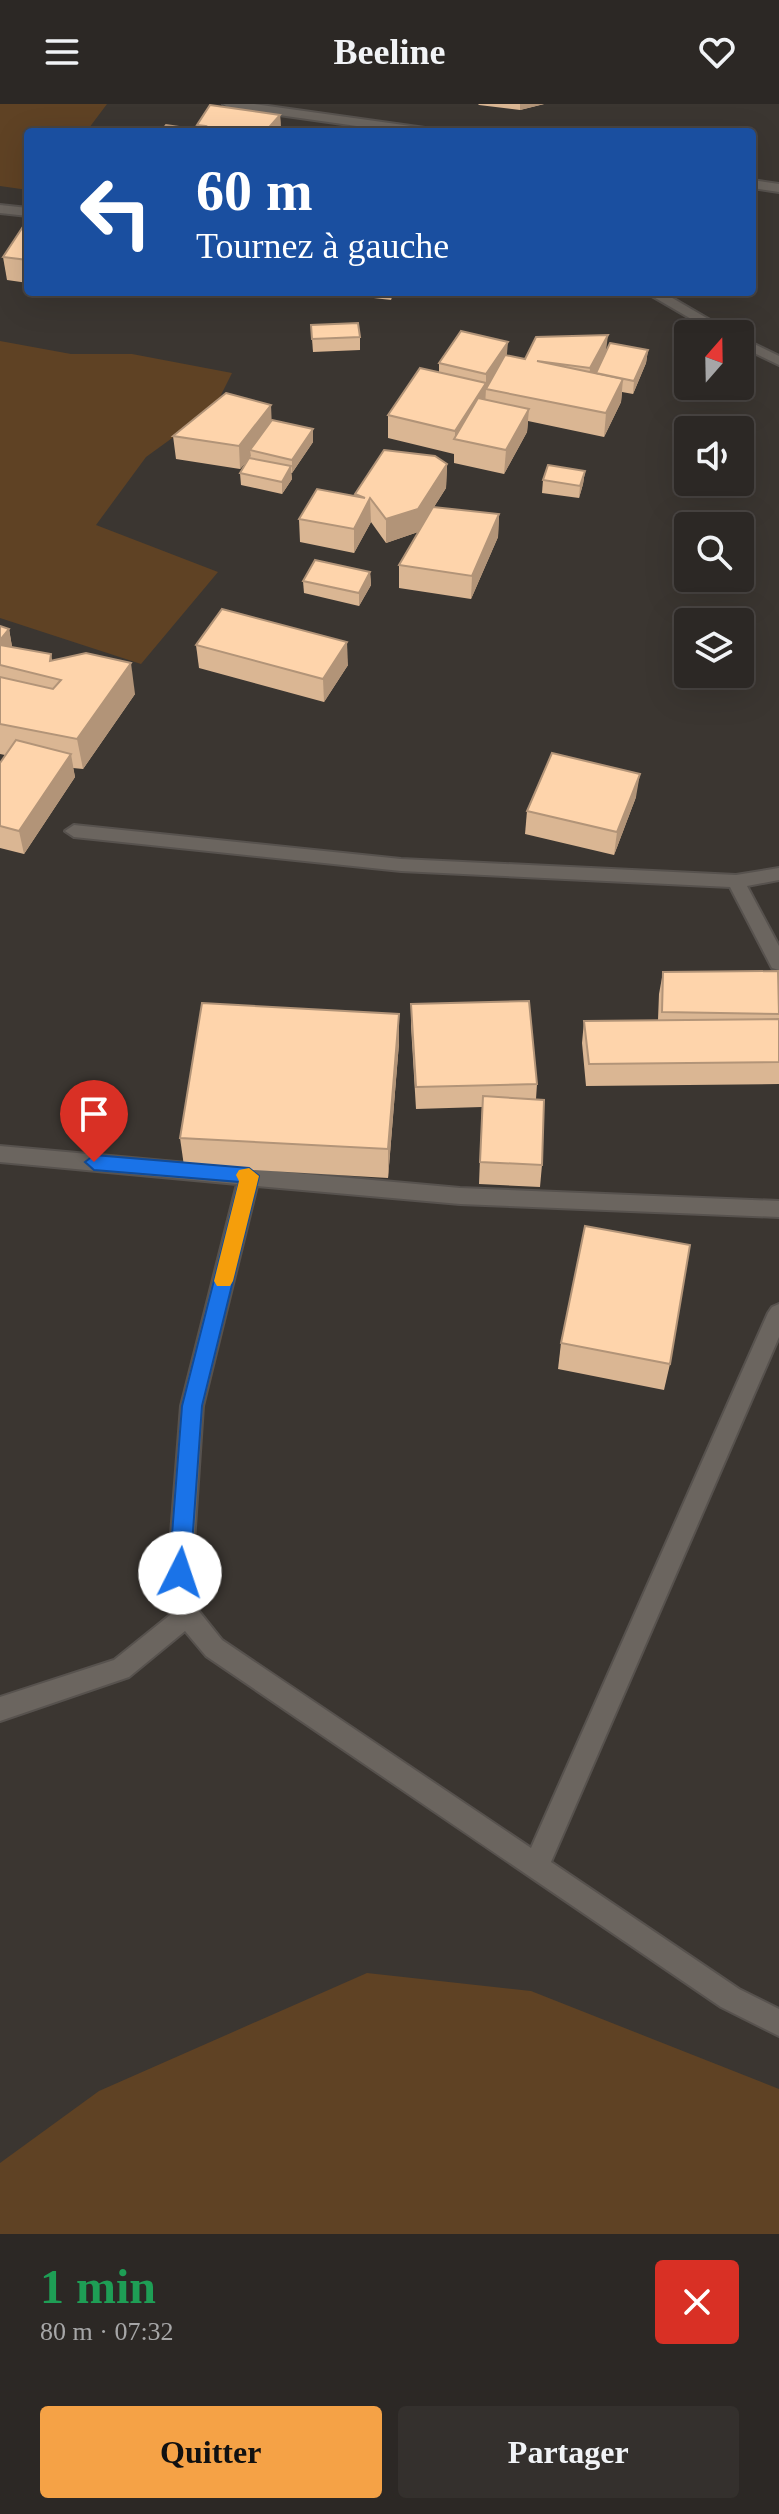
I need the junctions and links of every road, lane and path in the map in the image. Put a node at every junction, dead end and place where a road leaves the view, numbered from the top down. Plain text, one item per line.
1 (229, 104) edge
2 (397, 128) edge
3 (756, 185) edge
4 (779, 188) edge
5 (0, 209) edge
6 (24, 212) edge
7 (659, 296) edge
8 (702, 320) edge
9 (754, 348) edge
10 (779, 361) edge
11 (74, 831) dead end
12 (779, 874) edge
13 (736, 881) junction
14 (779, 963) edge
15 (0, 1154) edge
16 (249, 1176) junction
17 (779, 1209) edge
18 (779, 1313) edge
19 (187, 1615) junction
20 (0, 1709) edge
21 (536, 1867) junction
22 (779, 2023) edge

1 - 2 street
3 - 4 street
5 - 6 street
7 - 8 street
9 - 10 street
11 - 13 street
12 - 13 street
13 - 14 street
15 - 16 street
16 - 17 street
16 - 19 street
18 - 21 street
19 - 20 street
19 - 21 street
21 - 22 street

